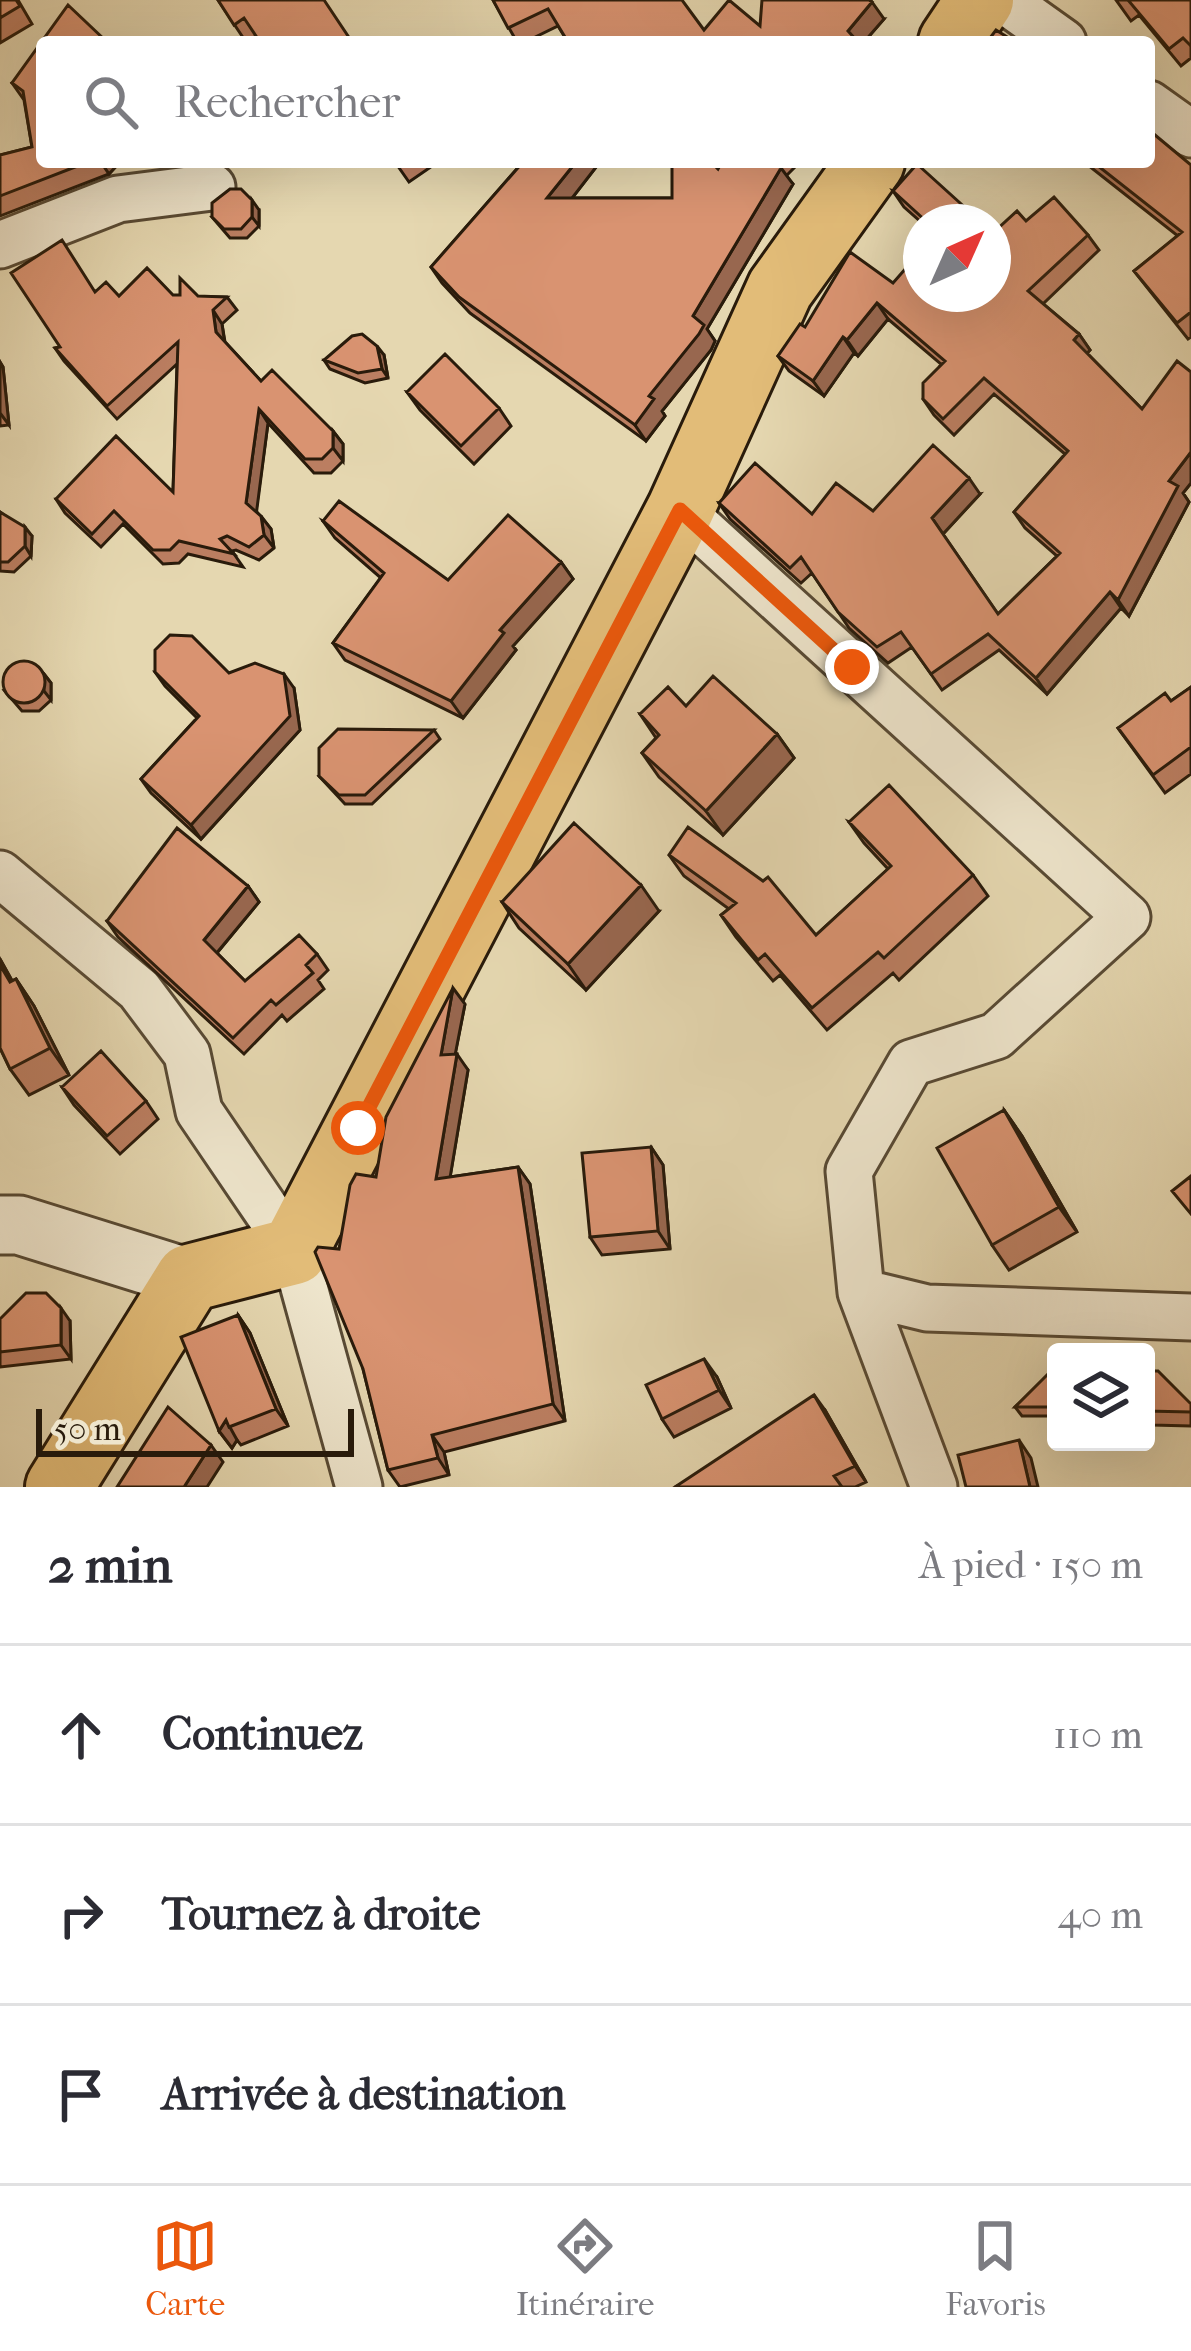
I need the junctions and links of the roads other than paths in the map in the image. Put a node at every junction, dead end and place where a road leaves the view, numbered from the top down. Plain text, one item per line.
1 (980, 0) edge
2 (1004, 0) edge
3 (956, 36) edge
4 (1055, 36) edge
5 (1155, 108) edge
6 (1191, 134) edge
7 (867, 168) edge
8 (212, 187) dead end
9 (0, 245) edge
10 (680, 510) junction
11 (0, 874) edge
12 (0, 1225) edge
13 (294, 1251) junction
14 (189, 1278) junction
15 (861, 1292) junction
16 (1191, 1317) edge
17 (59, 1487) edge
18 (359, 1487) edge
19 (934, 1487) edge

1 - 3 main road
2 - 4 street
5 - 6 street
7 - 10 main road
8 - 9 street
10 - 13 main road
10 - 15 street
11 - 13 street
12 - 14 street
13 - 14 main road
13 - 18 street
14 - 17 main road
15 - 16 street
15 - 19 street

